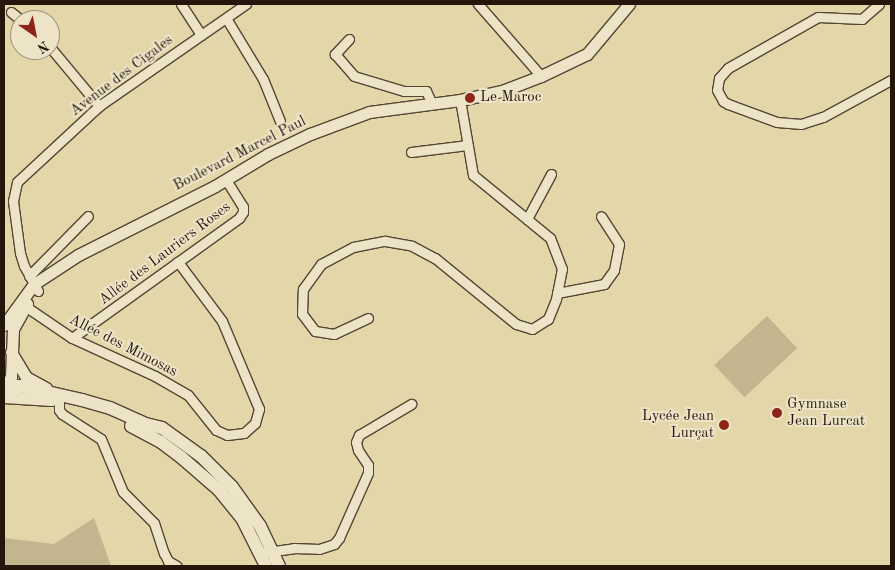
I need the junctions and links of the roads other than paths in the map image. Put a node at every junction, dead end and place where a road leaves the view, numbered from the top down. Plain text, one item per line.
1 (181, 4) edge
2 (246, 4) edge
3 (478, 4) edge
4 (629, 4) edge
5 (879, 4) edge
6 (226, 18) junction
7 (201, 35) junction
8 (349, 39) dead end
9 (60, 59) edge
10 (541, 76) junction
11 (891, 80) edge
12 (460, 100) junction
13 (432, 104) junction
14 (99, 106) junction
15 (280, 121) dead end
16 (468, 145) junction
17 (411, 152) dead end
18 (551, 174) dead end
19 (226, 180) junction
20 (88, 216) dead end
21 (601, 216) dead end
22 (527, 219) junction
23 (178, 262) junction
24 (34, 284) junction
25 (558, 293) junction
26 (23, 304) junction
27 (368, 318) dead end
28 (4, 325) edge
29 (72, 338) junction
30 (11, 352) junction
31 (5, 391) edge
32 (59, 402) junction
33 (411, 404) dead end
34 (162, 428) junction
35 (267, 557) edge
36 (176, 566) edge
37 (279, 566) edge

1 - 7 street
2 - 6 street, Avenue des Cigales
3 - 10 street
4 - 10 street, Boulevard Marcel Paul
5 - 11 street
6 - 7 street, Avenue des Cigales
6 - 15 street
7 - 14 street, Avenue des Cigales
8 - 13 street
9 - 14 street
10 - 12 street, Boulevard Marcel Paul
12 - 13 street, Boulevard Marcel Paul
12 - 16 street
13 - 19 street, Boulevard Marcel Paul
14 - 24 street, Avenue des Cigales
16 - 17 street
16 - 22 street
18 - 22 street
19 - 23 street, Allée des Lauriers Roses
19 - 24 street, Boulevard Marcel Paul
20 - 24 street
21 - 25 street
22 - 25 street
23 - 29 street, Allée des Lauriers Roses
23 - 29 street, Allée des Mimosas
24 - 26 street, Boulevard Marcel Paul
25 - 27 street
26 - 28 street, Boulevard Marcel Paul
26 - 29 street, Allée des Mimosas
26 - 30 street, Boulevard Marcel Paul
30 - 31 street, Boulevard Marcel Paul
30 - 34 street
31 - 32 main road
31 - 34 main road
32 - 35 main road
32 - 36 street
33 - 35 street
34 - 35 main road
35 - 37 main road

